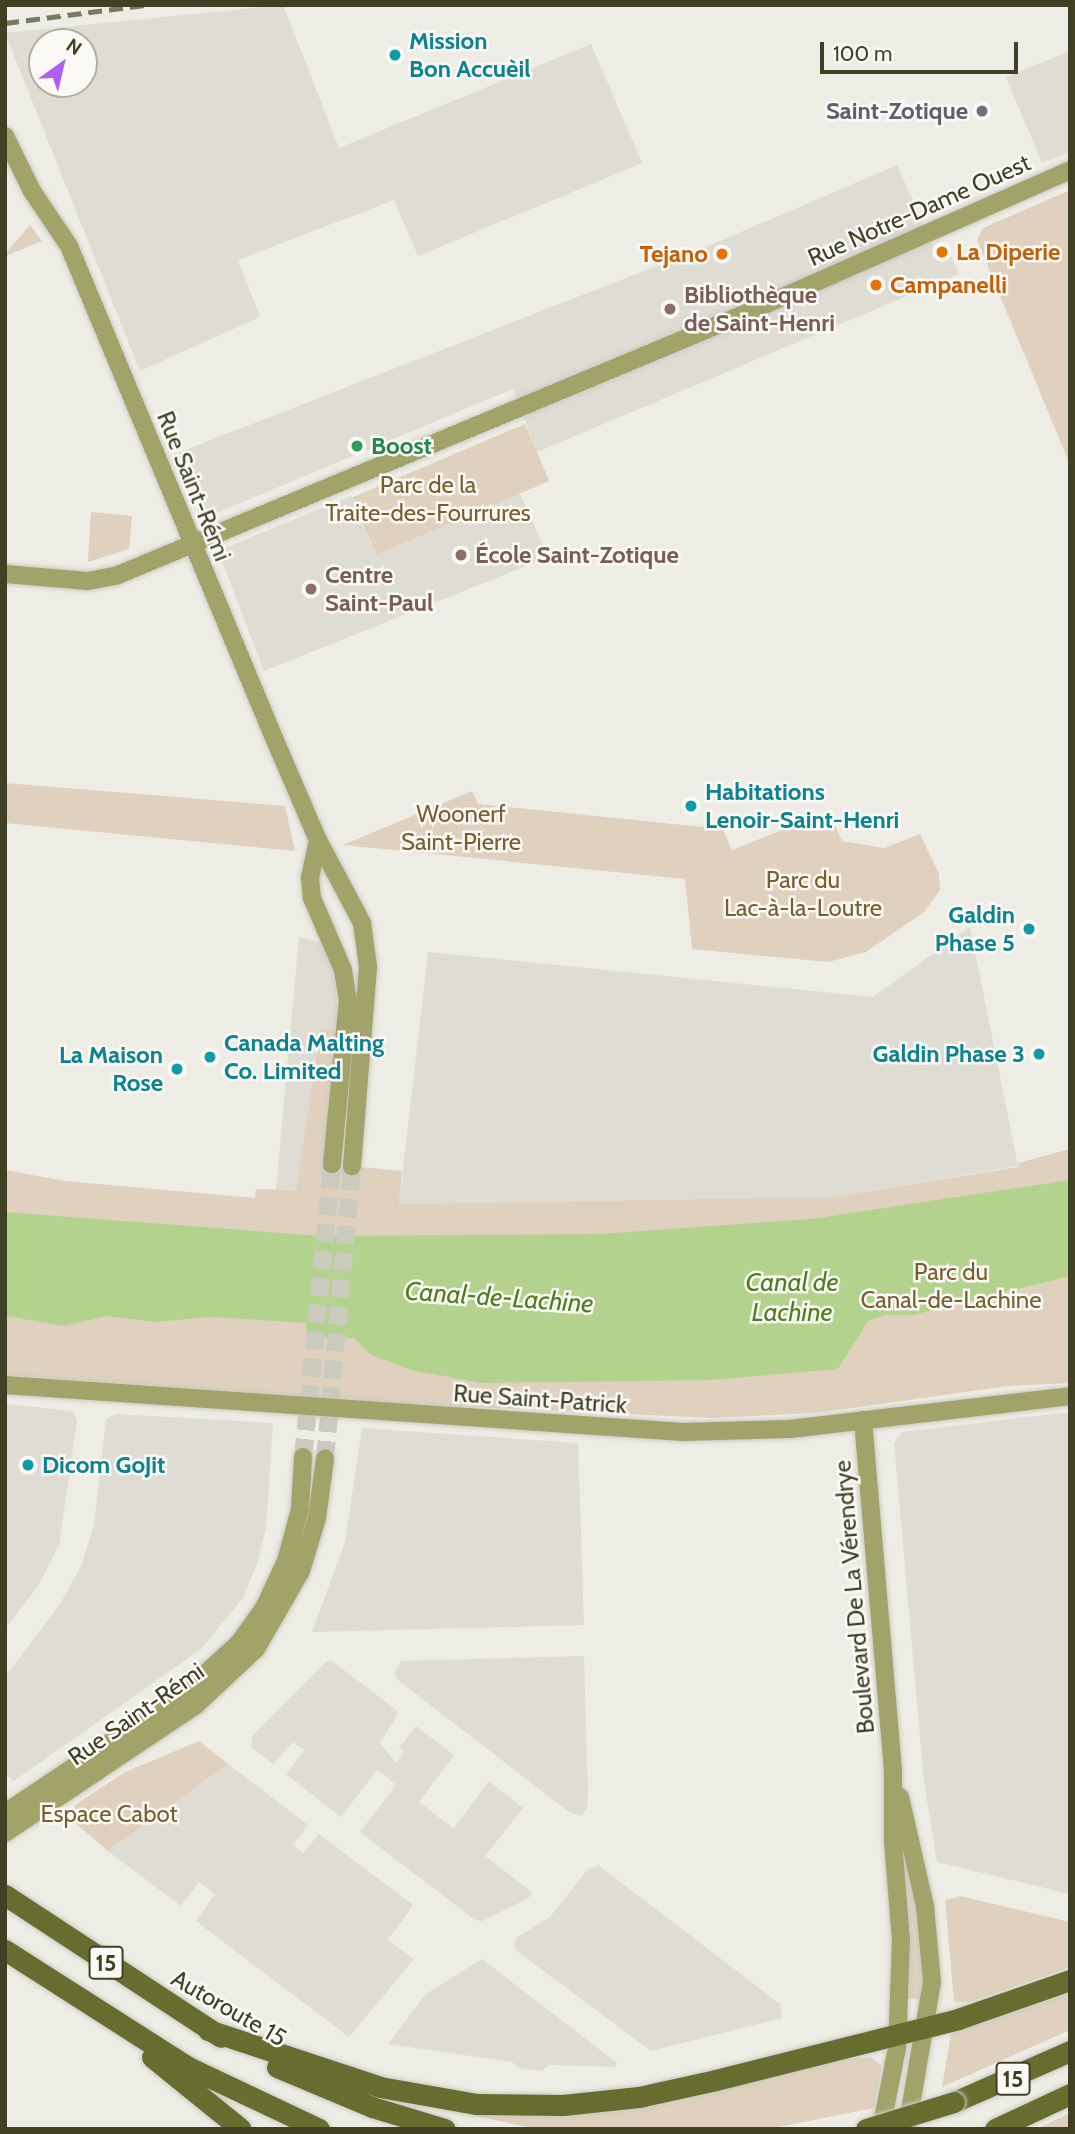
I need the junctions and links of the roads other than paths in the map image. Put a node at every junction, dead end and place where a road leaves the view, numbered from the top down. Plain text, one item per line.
1 (5, 130) edge
2 (5, 136) edge
3 (15, 156) junction
4 (1070, 170) edge
5 (192, 544) junction
6 (5, 574) edge
7 (318, 840) junction
8 (332, 1164) tunnel mouth
9 (352, 1166) tunnel mouth
10 (5, 1385) edge
11 (1070, 1396) edge
12 (863, 1420) junction
13 (303, 1457) tunnel mouth
14 (325, 1459) tunnel mouth
15 (893, 1770) junction
16 (5, 1813) edge
17 (5, 1833) edge
18 (5, 1895) edge
19 (5, 1950) edge
20 (1070, 1980) edge
21 (93, 2009) junction
22 (928, 2025) junction
23 (899, 2032) junction
24 (1070, 2051) edge
25 (310, 2075) junction
26 (1070, 2094) edge
27 (241, 2129) edge
28 (318, 2129) edge
29 (445, 2129) edge
30 (866, 2129) edge
31 (881, 2129) edge
32 (907, 2129) edge
33 (995, 2129) edge

1 - 3 main road, Rue Saint-Rémi
2 - 3 main road, Rue Saint-Rémi
3 - 5 main road, Rue Saint-Rémi
4 - 5 main road, Rue Notre-Dame Ouest
5 - 6 main road, Rue Notre-Dame Ouest
5 - 7 main road, Rue Saint-Rémi
7 - 8 main road
7 - 9 main road, Rue Saint-Rémi
10 - 12 main road, Rue Saint-Patrick
11 - 12 main road, Rue Saint-Patrick
12 - 15 main road, Boulevard De La Vérendrye
13 - 16 main road, Rue Saint-Rémi
14 - 17 main road, Rue Saint-Rémi
15 - 22 main road, Boulevard De La Vérendrye
15 - 23 main road, Boulevard De La Vérendrye
18 - 25 highway, Autoroute 15 / 15
19 - 21 highway, 15
20 - 22 highway
21 - 27 highway
21 - 28 highway, 15
22 - 23 highway
22 - 32 main road, Boulevard De La Vérendrye
23 - 25 highway
23 - 31 main road, Boulevard De La Vérendrye
24 - 30 highway, 15, bridge
25 - 29 highway, Autoroute 15 / 15
26 - 33 highway, 15

